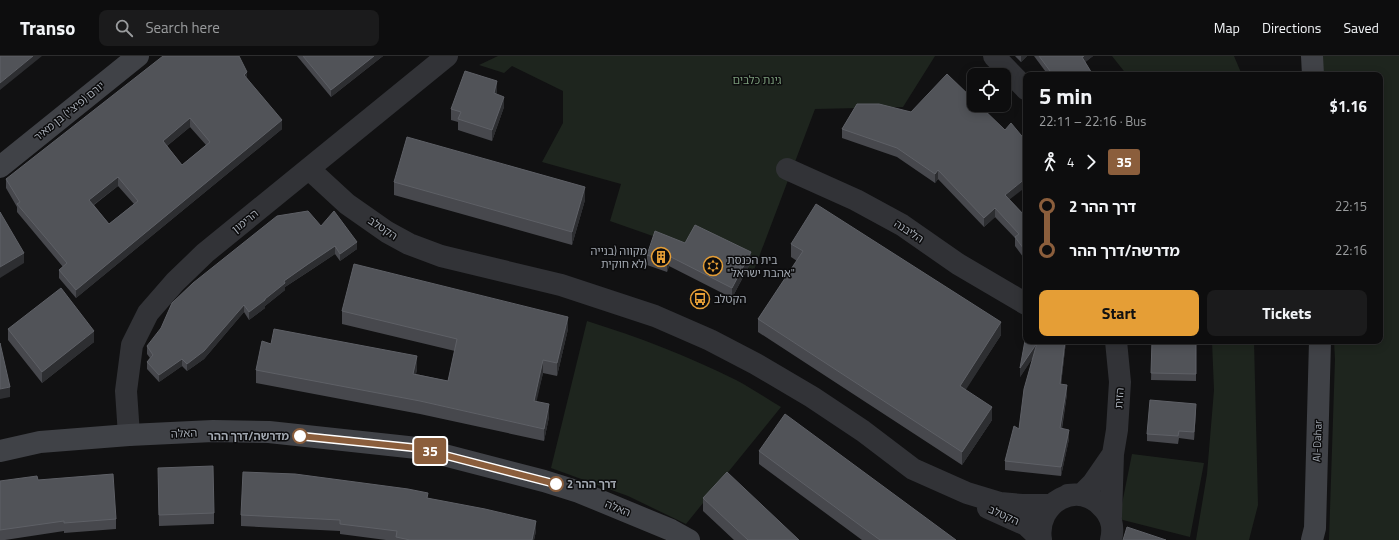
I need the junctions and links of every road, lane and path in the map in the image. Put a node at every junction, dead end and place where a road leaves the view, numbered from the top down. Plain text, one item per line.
1 (138, 56) edge
2 (447, 56) edge
3 (994, 56) edge
4 (1312, 56) edge
5 (1313, 72) edge
6 (1023, 86) edge
7 (0, 166) edge
8 (309, 169) junction
9 (787, 169) dead end
10 (1023, 302) edge
11 (1116, 344) edge
12 (1320, 344) edge
13 (129, 435) junction
14 (0, 451) edge
15 (1113, 454) junction
16 (967, 493) junction
17 (1060, 500) junction
18 (1111, 517) junction
19 (1041, 539) edge
20 (689, 540) edge
21 (1111, 540) edge
22 (1312, 540) edge

1 - 7 street, יורם (פיצ'י) בן מאיר
2 - 8 street, הרימון
3 - 6 street
4 - 5 street
8 - 13 street, הרימון
8 - 16 street, הקטלב
9 - 10 street, הליבנה
11 - 15 street, הזית
12 - 22 street, Al-Dahar
13 - 14 street, האלה
13 - 20 street, האלה
15 - 17 street, הזית
15 - 18 street, הזית
16 - 17 street, הקטלב
16 - 19 street, הקטלב
17 - 18 street, הקטלב
17 - 19 street
18 - 21 street, הזית

